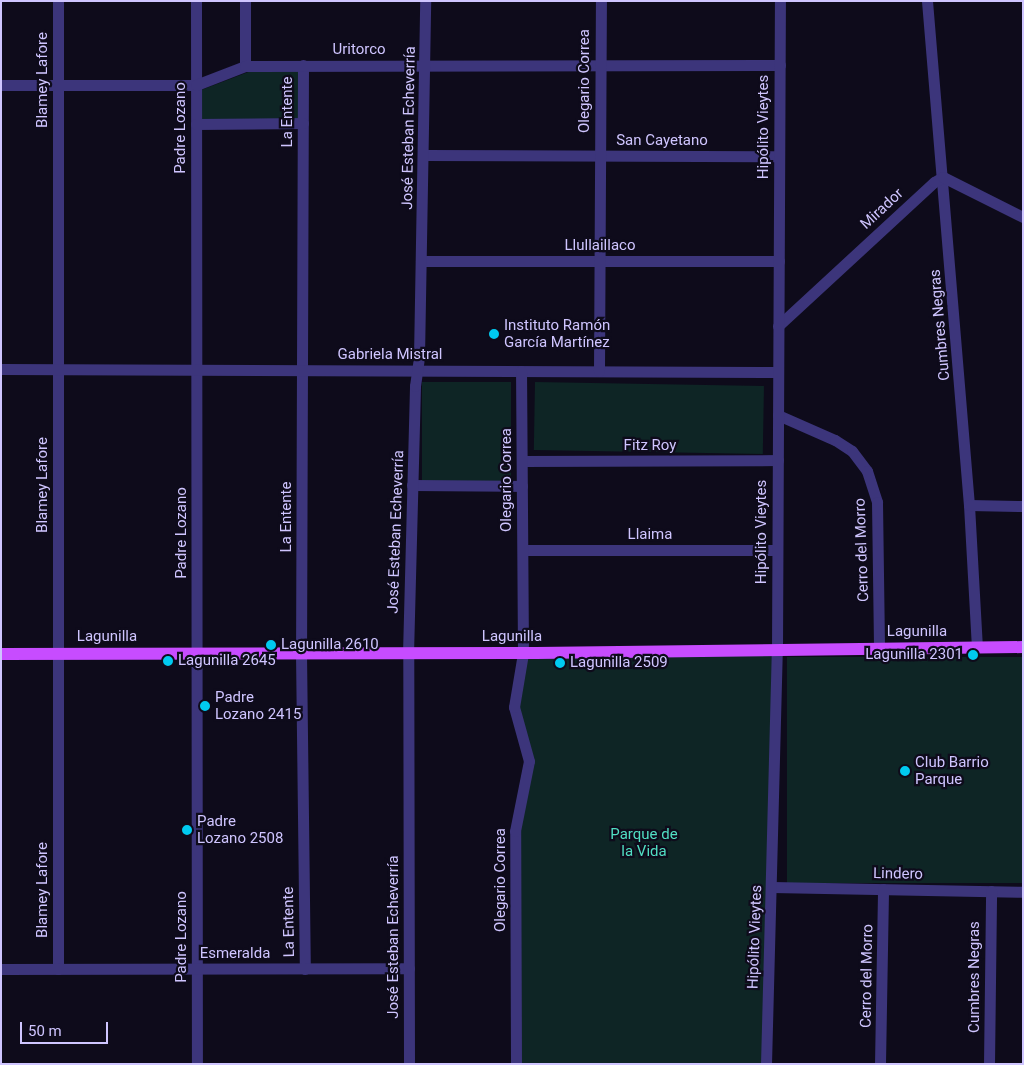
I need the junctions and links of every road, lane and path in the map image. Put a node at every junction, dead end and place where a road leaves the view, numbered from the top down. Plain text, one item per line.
1 (58, 1) edge
2 (196, 1) edge
3 (245, 1) edge
4 (425, 1) edge
5 (601, 1) edge
6 (780, 1) edge
7 (927, 1) edge
8 (302, 65) junction
9 (425, 65) junction
10 (600, 65) junction
11 (780, 65) junction
12 (245, 66) junction
13 (1, 85) edge
14 (58, 85) junction
15 (196, 85) junction
16 (303, 123) junction
17 (196, 124) junction
18 (424, 155) junction
19 (600, 156) junction
20 (779, 156) junction
21 (943, 177) junction
22 (1023, 217) edge
23 (421, 261) junction
24 (600, 261) junction
25 (779, 261) junction
26 (778, 326) junction
27 (1, 369) edge
28 (58, 370) junction
29 (196, 370) junction
30 (303, 370) junction
31 (417, 370) junction
32 (522, 371) junction
33 (599, 371) junction
34 (778, 372) junction
35 (778, 415) junction
36 (778, 460) junction
37 (522, 461) junction
38 (412, 485) junction
39 (522, 486) junction
40 (970, 505) junction
41 (1023, 506) edge
42 (523, 550) junction
43 (777, 550) junction
44 (1023, 647) edge
45 (879, 648) junction
46 (977, 648) junction
47 (776, 650) junction
48 (197, 653) junction
49 (301, 653) junction
50 (523, 653) junction
51 (1, 654) edge
52 (58, 654) junction
53 (408, 654) junction
54 (772, 887) junction
55 (883, 889) junction
56 (991, 891) junction
57 (1023, 892) edge
58 (409, 968) junction
59 (1, 969) edge
60 (58, 969) junction
61 (197, 969) junction
62 (304, 969) junction
63 (197, 1064) edge
64 (409, 1064) edge
65 (516, 1064) edge
66 (766, 1064) edge
67 (880, 1064) edge
68 (990, 1064) edge

1 - 14 street, Blamey Lafore
2 - 15 street, Padre Lozano
3 - 12 street
4 - 9 street, José Esteban Echeverría
5 - 10 street, Olegario Correa
6 - 11 street, Hipólito Vieytes
7 - 21 street, Cumbres Negras
8 - 9 street, Uritorco
8 - 12 street, Uritorco
8 - 16 street, La Entente
9 - 10 street, Uritorco
9 - 18 street, José Esteban Echeverría
10 - 11 street, Uritorco
10 - 19 street, Olegario Correa
11 - 20 street, Hipólito Vieytes
12 - 15 street, Uritorco
13 - 14 street, Uritorco
14 - 15 street, Uritorco
14 - 28 street, Blamey Lafore
15 - 17 street, Padre Lozano
16 - 17 street
16 - 30 street, La Entente
17 - 29 street, Padre Lozano
18 - 19 street, San Cayetano
18 - 23 street, José Esteban Echeverría
19 - 20 street, San Cayetano
19 - 24 street, Olegario Correa
20 - 25 street, Hipólito Vieytes
21 - 22 street
21 - 26 street, Mirador
21 - 40 street, Cumbres Negras
23 - 24 street, Llullaillaco
23 - 31 street, José Esteban Echeverría
24 - 25 street, Llullaillaco
24 - 33 street, Olegario Correa
25 - 26 street, Hipólito Vieytes
26 - 34 street, Hipólito Vieytes
27 - 28 street, Gabriela Mistral
28 - 29 street, Gabriela Mistral
28 - 52 street, Blamey Lafore
29 - 30 street, Gabriela Mistral
29 - 48 street, Padre Lozano
30 - 31 street, Gabriela Mistral
30 - 49 street, La Entente
31 - 32 street, Gabriela Mistral
31 - 38 street, José Esteban Echeverría
32 - 33 street, Gabriela Mistral
32 - 37 street, Olegario Correa
33 - 34 street, Gabriela Mistral
34 - 35 street, Hipólito Vieytes
35 - 36 street, Hipólito Vieytes
35 - 45 street, Cerro del Morro
36 - 37 street, Fitz Roy
36 - 43 street, Hipólito Vieytes
37 - 39 street, Olegario Correa
38 - 39 street
38 - 53 street, José Esteban Echeverría
39 - 42 street, Olegario Correa
40 - 41 street
40 - 46 street, Cumbres Negras
42 - 43 street, Llaima
42 - 50 street, Olegario Correa
43 - 47 street, Hipólito Vieytes
44 - 46 main road, Lagunilla
45 - 46 main road, Lagunilla
45 - 47 main road, Lagunilla
47 - 50 main road, Lagunilla
47 - 54 street, Hipólito Vieytes
48 - 49 main road, Lagunilla
48 - 52 main road, Lagunilla
48 - 61 street, Padre Lozano
49 - 53 main road, Lagunilla
49 - 62 street, La Entente
50 - 53 main road, Lagunilla
50 - 65 street, Olegario Correa
51 - 52 main road, Lagunilla
52 - 60 street, Blamey Lafore
53 - 58 street, José Esteban Echeverría
54 - 55 street, Lindero
54 - 66 street, Hipólito Vieytes
55 - 56 street, Lindero
55 - 67 street, Cerro del Morro
56 - 57 street, Lindero
56 - 68 street, Cumbres Negras
58 - 62 street, Esmeralda
58 - 64 street, José Esteban Echeverría
59 - 60 street, Esmeralda
60 - 61 street, Esmeralda
61 - 62 street, Esmeralda
61 - 63 street, Padre Lozano

